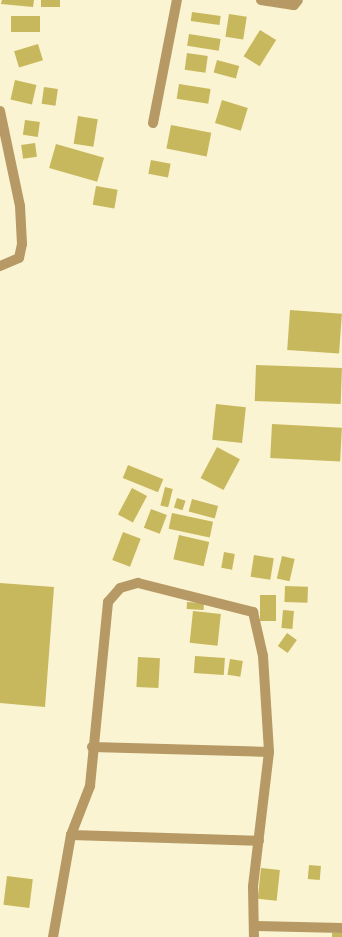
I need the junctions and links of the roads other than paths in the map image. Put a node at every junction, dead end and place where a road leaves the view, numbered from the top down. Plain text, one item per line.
1 (177, 0) edge
2 (261, 0) edge
3 (298, 0) edge
4 (0, 111) edge
5 (152, 123) dead end
6 (0, 266) edge
7 (92, 747) junction
8 (269, 752) junction
9 (71, 835) junction
10 (259, 841) junction
11 (256, 926) junction
12 (342, 928) edge
13 (53, 937) edge
14 (254, 937) edge

1 - 5 street
2 - 3 street
4 - 6 street
7 - 8 street
7 - 8 street
7 - 9 street
8 - 10 street
9 - 10 street
9 - 13 street
10 - 11 street
11 - 12 street
11 - 14 street

